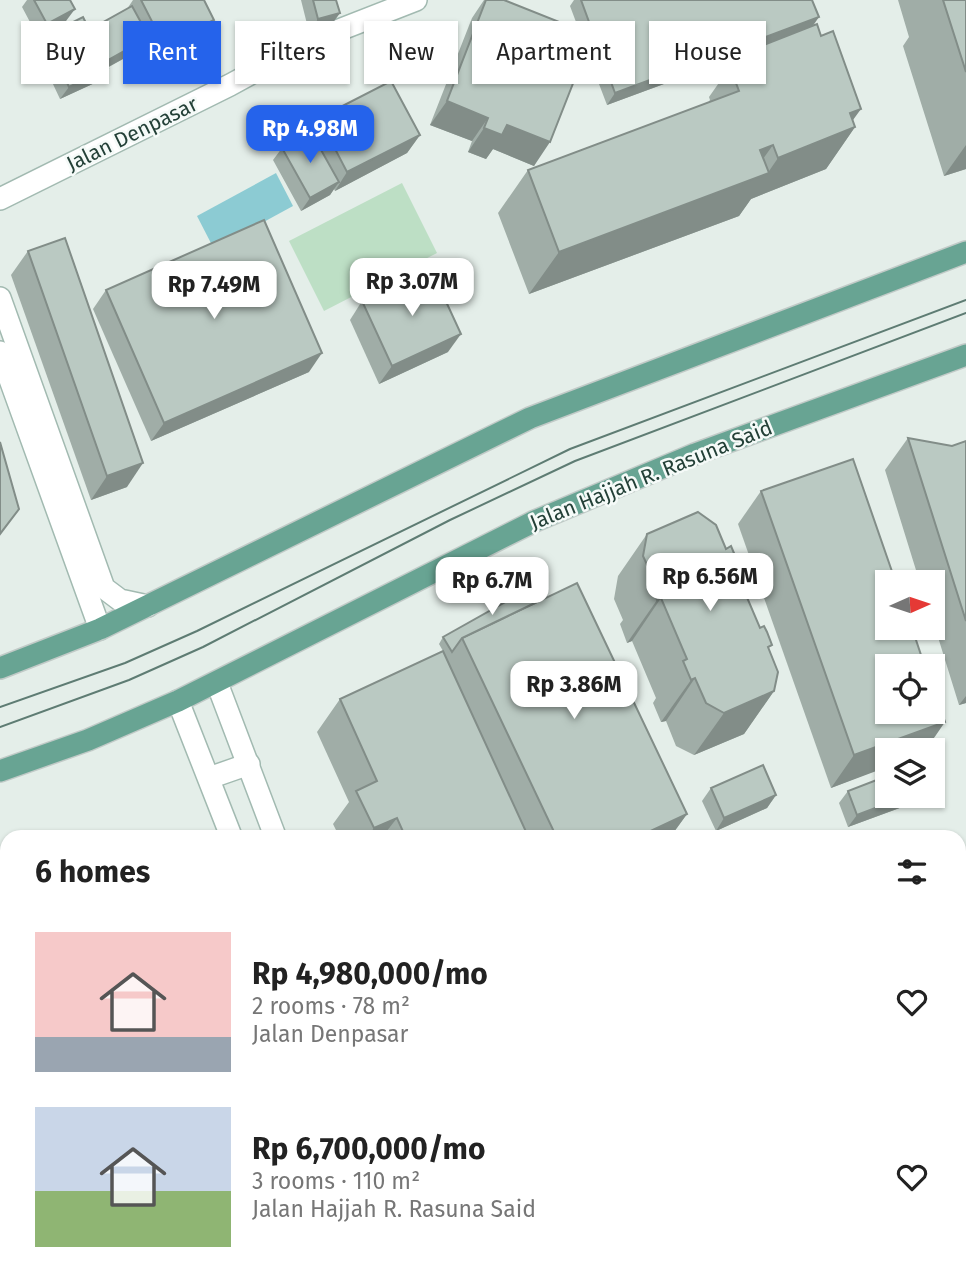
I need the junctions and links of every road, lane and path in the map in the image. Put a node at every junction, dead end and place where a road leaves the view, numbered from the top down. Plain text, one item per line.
1 (416, 0) edge
2 (0, 199) edge
3 (966, 252) edge
4 (0, 298) edge
5 (0, 352) edge
6 (966, 355) edge
7 (148, 606) junction
8 (100, 629) junction
9 (0, 668) edge
10 (217, 683) junction
11 (178, 701) junction
12 (248, 764) junction
13 (0, 771) edge
14 (209, 778) junction
15 (229, 830) edge
16 (273, 830) edge

1 - 2 street, Jalan Denpasar
3 - 7 main road
4 - 7 street
5 - 8 street
6 - 10 main road, Jalan Hajjah R. Rasuna Said
7 - 8 main road
8 - 9 main road
10 - 11 main road, Jalan Hajjah R. Rasuna Said
10 - 12 street
11 - 13 main road, Jalan Hajjah R. Rasuna Said
11 - 14 street
12 - 14 street
12 - 16 street
14 - 15 street

